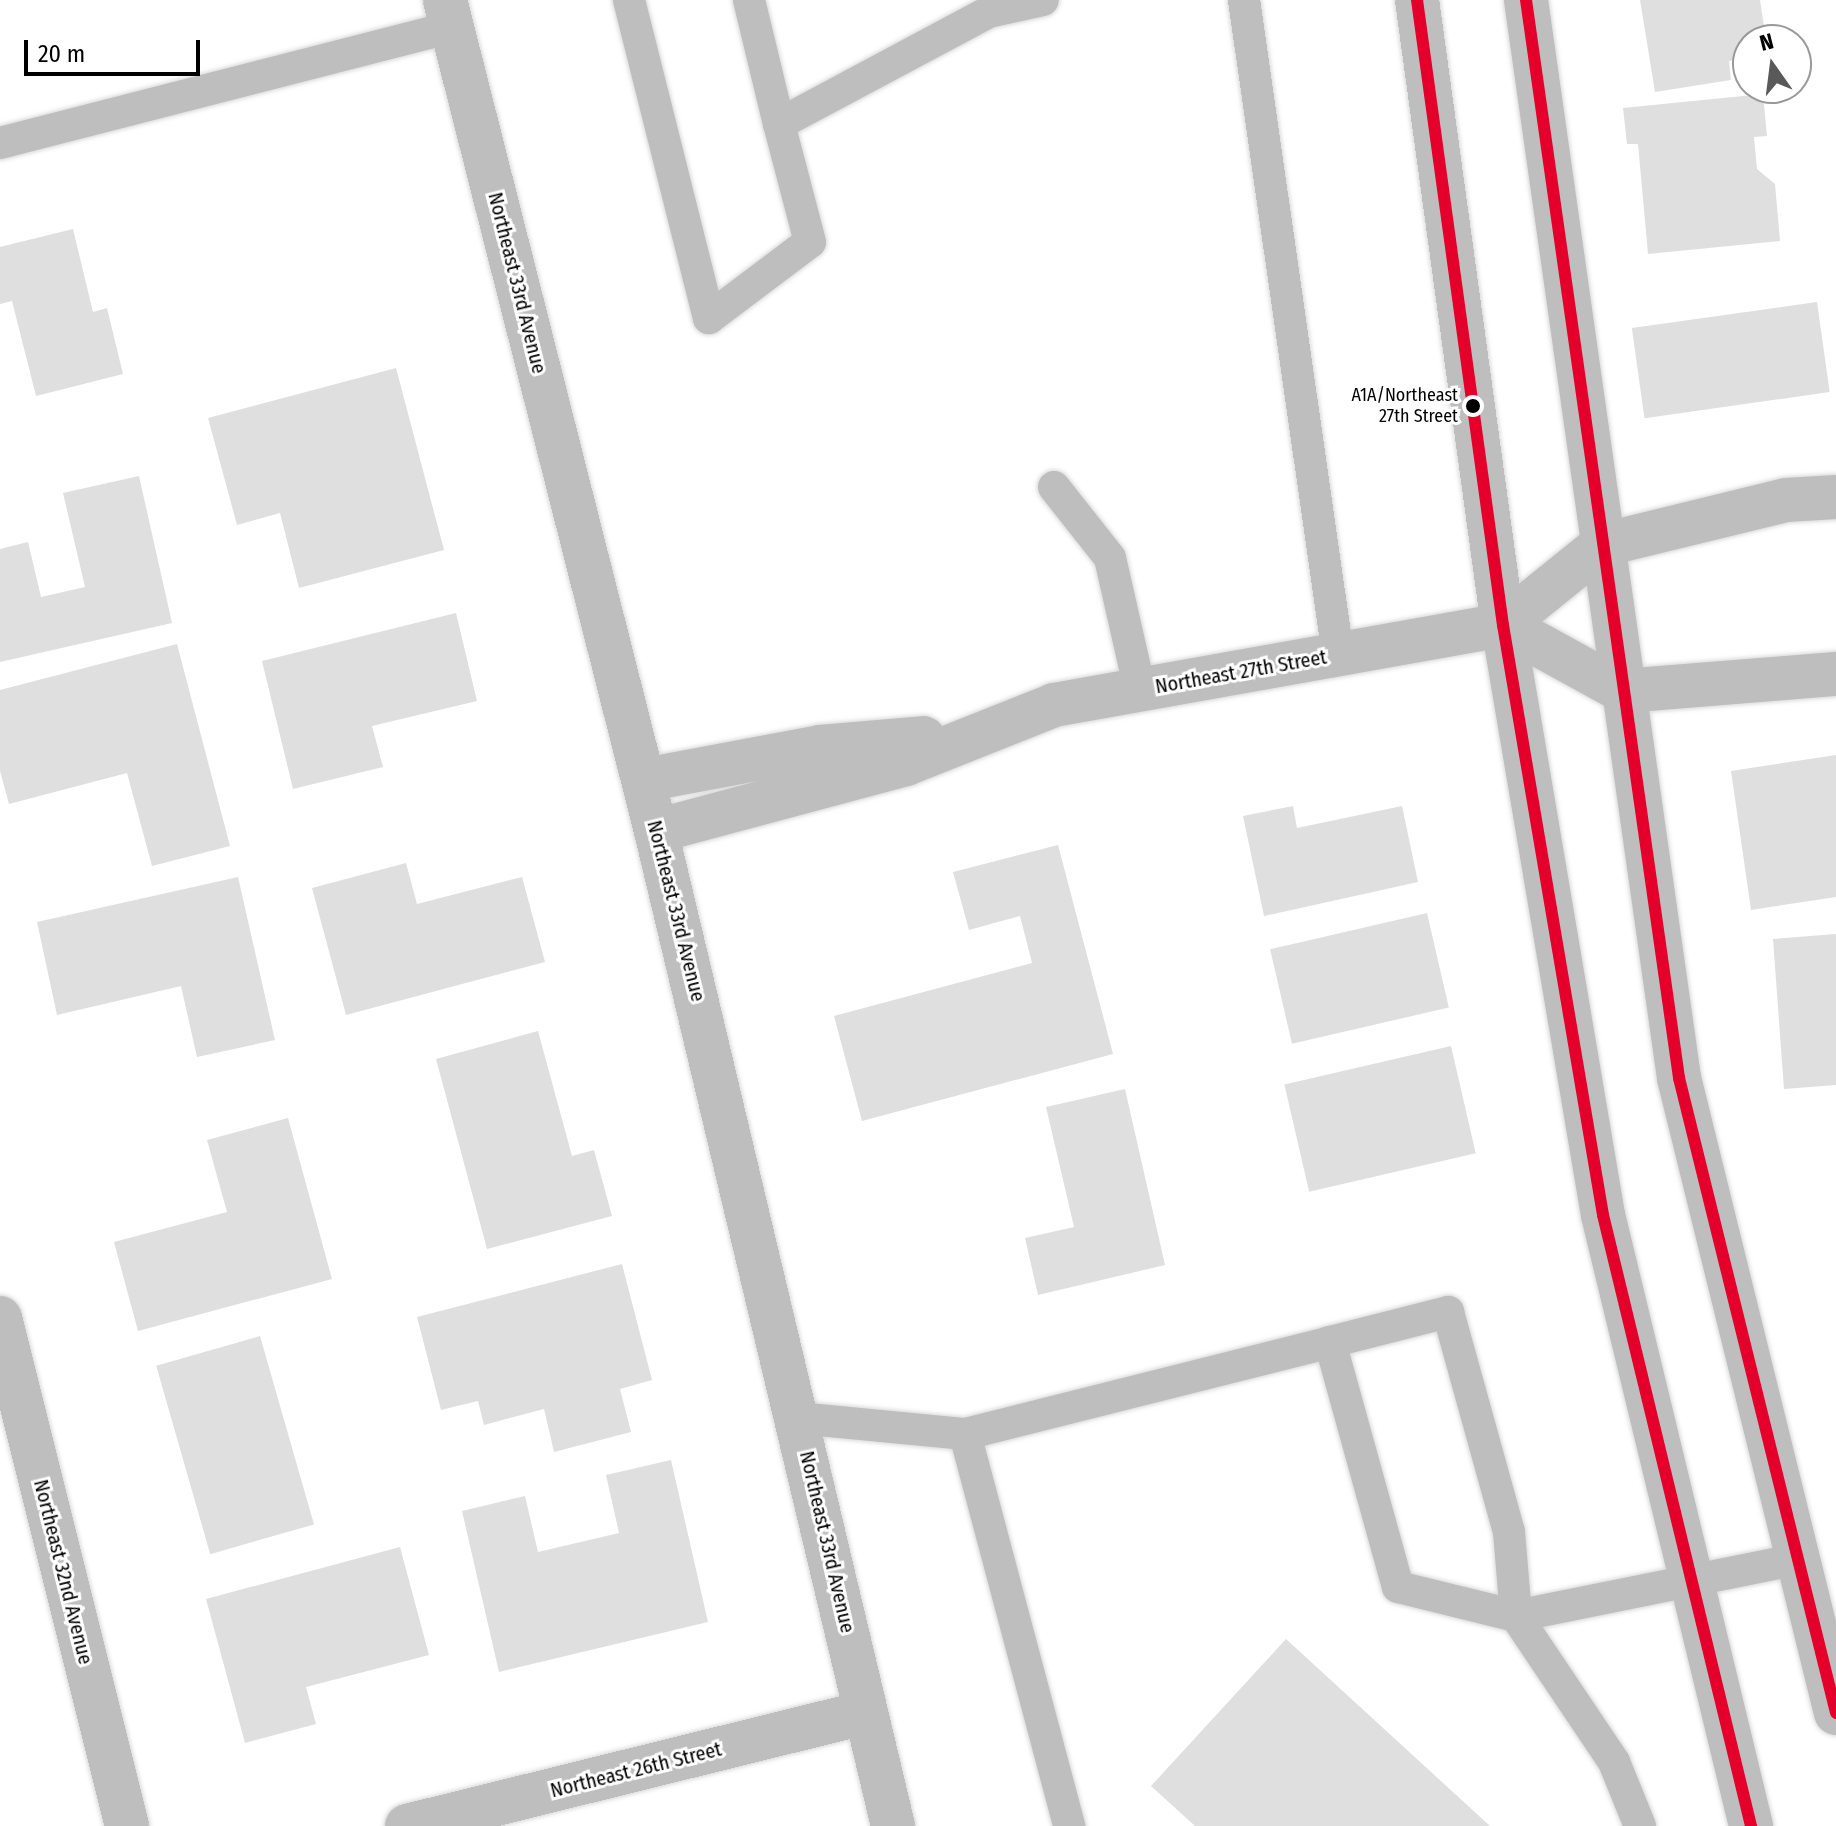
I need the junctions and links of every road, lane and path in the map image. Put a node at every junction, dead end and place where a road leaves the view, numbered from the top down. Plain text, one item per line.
1 (629, 0) edge
2 (749, 0) edge
3 (1043, 0) edge
4 (1244, 0) edge
5 (1417, 0) edge
6 (1526, 0) edge
7 (449, 14) edge
8 (779, 124) junction
9 (0, 143) edge
10 (1054, 487) dead end
11 (1836, 497) edge
12 (1602, 545) junction
13 (1503, 625) junction
14 (1338, 655) junction
15 (1836, 674) edge
16 (1140, 690) junction
17 (1623, 691) junction
18 (982, 733) junction
19 (644, 780) junction
20 (656, 831) junction
21 (0, 1318) edge
22 (1330, 1342) junction
23 (798, 1418) junction
24 (965, 1434) junction
25 (1799, 1559) junction
26 (1692, 1579) junction
27 (1516, 1616) junction
28 (865, 1713) junction
29 (1836, 1713) edge
30 (127, 1826) edge
31 (407, 1826) edge
32 (893, 1826) edge
33 (1069, 1826) edge
34 (1640, 1826) edge
35 (1751, 1826) edge

1 - 8 lane
2 - 8 lane
3 - 8 lane
4 - 14 lane
5 - 13 street
6 - 12 street
7 - 9 lane
7 - 19 street, Northeast 33rd Avenue
10 - 16 lane
11 - 12 street, Northeast 27th Street
12 - 13 street, Northeast 27th Street
12 - 17 street
13 - 14 street, Northeast 27th Street
13 - 17 street
13 - 26 street
14 - 16 street, Northeast 27th Street
15 - 17 street
16 - 18 street, Northeast 27th Street
17 - 25 street
18 - 19 street, Northeast 27th Street
18 - 20 street, Northeast 27th Street
19 - 20 street, Northeast 33rd Avenue
20 - 23 street, Northeast 33rd Avenue
21 - 30 street, Northeast 32nd Avenue
22 - 24 lane
22 - 27 lane
22 - 27 lane
23 - 24 lane
23 - 28 street, Northeast 33rd Avenue
24 - 33 lane
25 - 26 lane
25 - 29 street
26 - 27 lane
26 - 35 street
27 - 34 lane
28 - 31 street, Northeast 26th Street
28 - 32 street, Northeast 33rd Avenue

